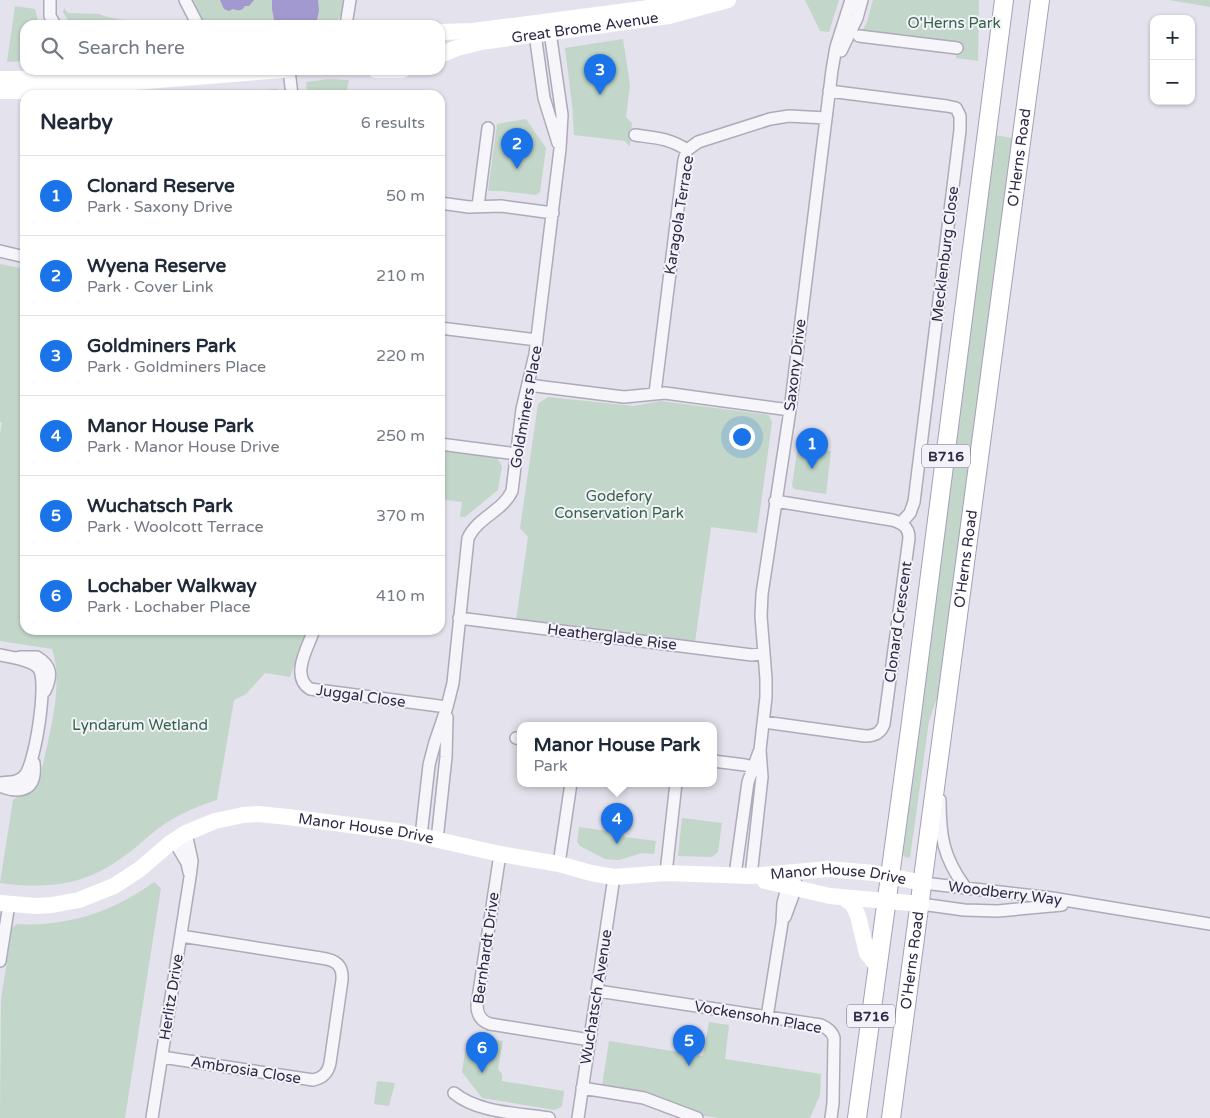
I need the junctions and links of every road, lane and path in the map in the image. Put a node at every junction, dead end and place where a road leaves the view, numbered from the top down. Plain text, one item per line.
1 (50, 0) edge
2 (185, 0) edge
3 (350, 0) edge
4 (690, 0) edge
5 (728, 0) edge
6 (851, 0) edge
7 (862, 0) edge
8 (1004, 0) edge
9 (1040, 0) edge
10 (649, 9) edge
11 (52, 20) edge
12 (195, 20) edge
13 (347, 20) edge
14 (542, 28) junction
15 (445, 32) edge
16 (859, 36) dead end
17 (957, 48) dead end
18 (445, 53) edge
19 (832, 70) junction
20 (93, 75) edge
21 (147, 75) edge
22 (290, 75) edge
23 (66, 78) edge
24 (0, 79) edge
25 (0, 90) edge
26 (24, 90) edge
27 (291, 90) edge
28 (20, 91) edge
29 (830, 91) junction
30 (826, 118) junction
31 (488, 128) dead end
32 (635, 135) dead end
33 (687, 150) junction
34 (445, 203) edge
35 (478, 206) junction
36 (553, 213) junction
37 (0, 251) edge
38 (20, 256) edge
39 (445, 329) edge
40 (537, 340) junction
41 (528, 385) junction
42 (655, 393) junction
43 (790, 410) junction
44 (445, 445) edge
45 (517, 454) junction
46 (775, 501) junction
47 (901, 523) junction
48 (459, 618) junction
49 (312, 635) edge
50 (764, 653) junction
51 (0, 655) edge
52 (447, 708) junction
53 (764, 722) junction
54 (941, 753) junction
55 (717, 762) edge
56 (757, 768) junction
57 (0, 785) edge
58 (570, 787) edge
59 (676, 787) edge
60 (421, 836) junction
61 (180, 837) junction
62 (437, 840) junction
63 (500, 854) junction
64 (892, 854) junction
65 (559, 864) junction
66 (853, 871) junction
67 (666, 873) junction
68 (735, 875) junction
69 (751, 876) junction
70 (890, 876) junction
71 (614, 877) junction
72 (792, 882) junction
73 (923, 883) junction
74 (965, 887) junction
75 (844, 897) junction
76 (887, 900) junction
77 (5, 904) edge
78 (921, 904) junction
79 (1086, 904) junction
80 (1210, 924) edge
81 (181, 936) junction
82 (0, 961) edge
83 (878, 967) junction
84 (598, 991) junction
85 (767, 1017) junction
86 (590, 1040) junction
87 (162, 1058) junction
88 (582, 1088) junction
89 (454, 1094) dead end
90 (152, 1118) edge
91 (549, 1118) edge
92 (578, 1118) edge
93 (697, 1118) edge
94 (831, 1118) edge
95 (857, 1118) edge
96 (891, 1118) edge

1 - 11 street
2 - 12 street
3 - 13 street
4 - 10 street, Great Brome Avenue
5 - 10 street, Great Brome Avenue
6 - 19 street, Saxony Drive
7 - 19 street, Saxony Drive
8 - 64 main road, B716
9 - 54 main road, O'Herns Road / B716
10 - 14 street, Great Brome Avenue
14 - 15 street, Great Brome Avenue
14 - 18 street, Great Brome Avenue
14 - 36 street, Goldminers Place
16 - 17 street
19 - 29 street, Saxony Drive
20 - 23 street
21 - 23 street
22 - 27 street
23 - 24 street
23 - 26 street
25 - 28 street
29 - 30 street, Saxony Drive
29 - 47 street, Mecklenburg Close
30 - 33 street, Karagola Terrace
30 - 43 street, Saxony Drive
31 - 35 street
32 - 33 street
33 - 42 street, Karagola Terrace
34 - 35 street
35 - 36 street
36 - 40 street, Goldminers Place
37 - 38 street
39 - 40 street
40 - 41 street, Goldminers Place
41 - 42 street
41 - 45 street, Goldminers Place
42 - 43 street
43 - 46 street, Saxony Drive
44 - 45 street
45 - 48 street, Goldminers Place
46 - 47 street
46 - 50 street, Saxony Drive
47 - 53 street, Clonard Crescent
48 - 50 street, Heatherglade Rise
48 - 52 street, Goldminers Place
49 - 52 street, Juggal Close
50 - 53 street, Saxony Drive
51 - 57 street
52 - 60 street, Goldminers Place
52 - 62 street, Goldminers Place
53 - 56 street, Saxony Drive
54 - 73 main road, O'Herns Road / B716
54 - 74 street
55 - 56 street
56 - 68 street, Saxony Drive
56 - 69 street, Saxony Drive
58 - 65 street
59 - 67 street
60 - 61 street, Manor House Drive
60 - 62 street, Manor House Drive
61 - 77 street, Manor House Drive
61 - 81 street, Herlitz Drive
62 - 63 street, Manor House Drive
63 - 65 street, Manor House Drive
63 - 86 street, Bernhardt Drive
64 - 66 street
64 - 70 main road, B716
65 - 71 street, Manor House Drive
66 - 70 street, Manor House Drive
66 - 72 street, Manor House Drive
67 - 68 street, Manor House Drive
67 - 71 street, Manor House Drive
68 - 69 street, Manor House Drive
69 - 72 street, Manor House Drive
70 - 73 street, Manor House Drive
70 - 76 main road, B716
71 - 84 street, Wuchatsch Avenue
72 - 75 street, Manor House Drive
72 - 85 street
73 - 74 street, Woodberry Way
73 - 78 main road, O'Herns Road / B716
74 - 79 street, Woodberry Way
75 - 76 street, Manor House Drive
75 - 83 street
76 - 78 street, Manor House Drive
76 - 83 main road, B716
77 - 82 street
78 - 79 street, Woodberry Way
78 - 96 main road, O'Herns Road / B716
79 - 80 street, Woodberry Way
81 - 87 street, Herlitz Drive
81 - 87 street, Ambrosia Close
83 - 95 main road, B716
84 - 85 street, Vockensohn Place
84 - 86 street, Wuchatsch Avenue
85 - 94 street, Vockensohn Place
86 - 88 street, Wuchatsch Avenue
87 - 90 street, Herlitz Drive
88 - 92 street, Wuchatsch Avenue
88 - 93 street
89 - 91 street

